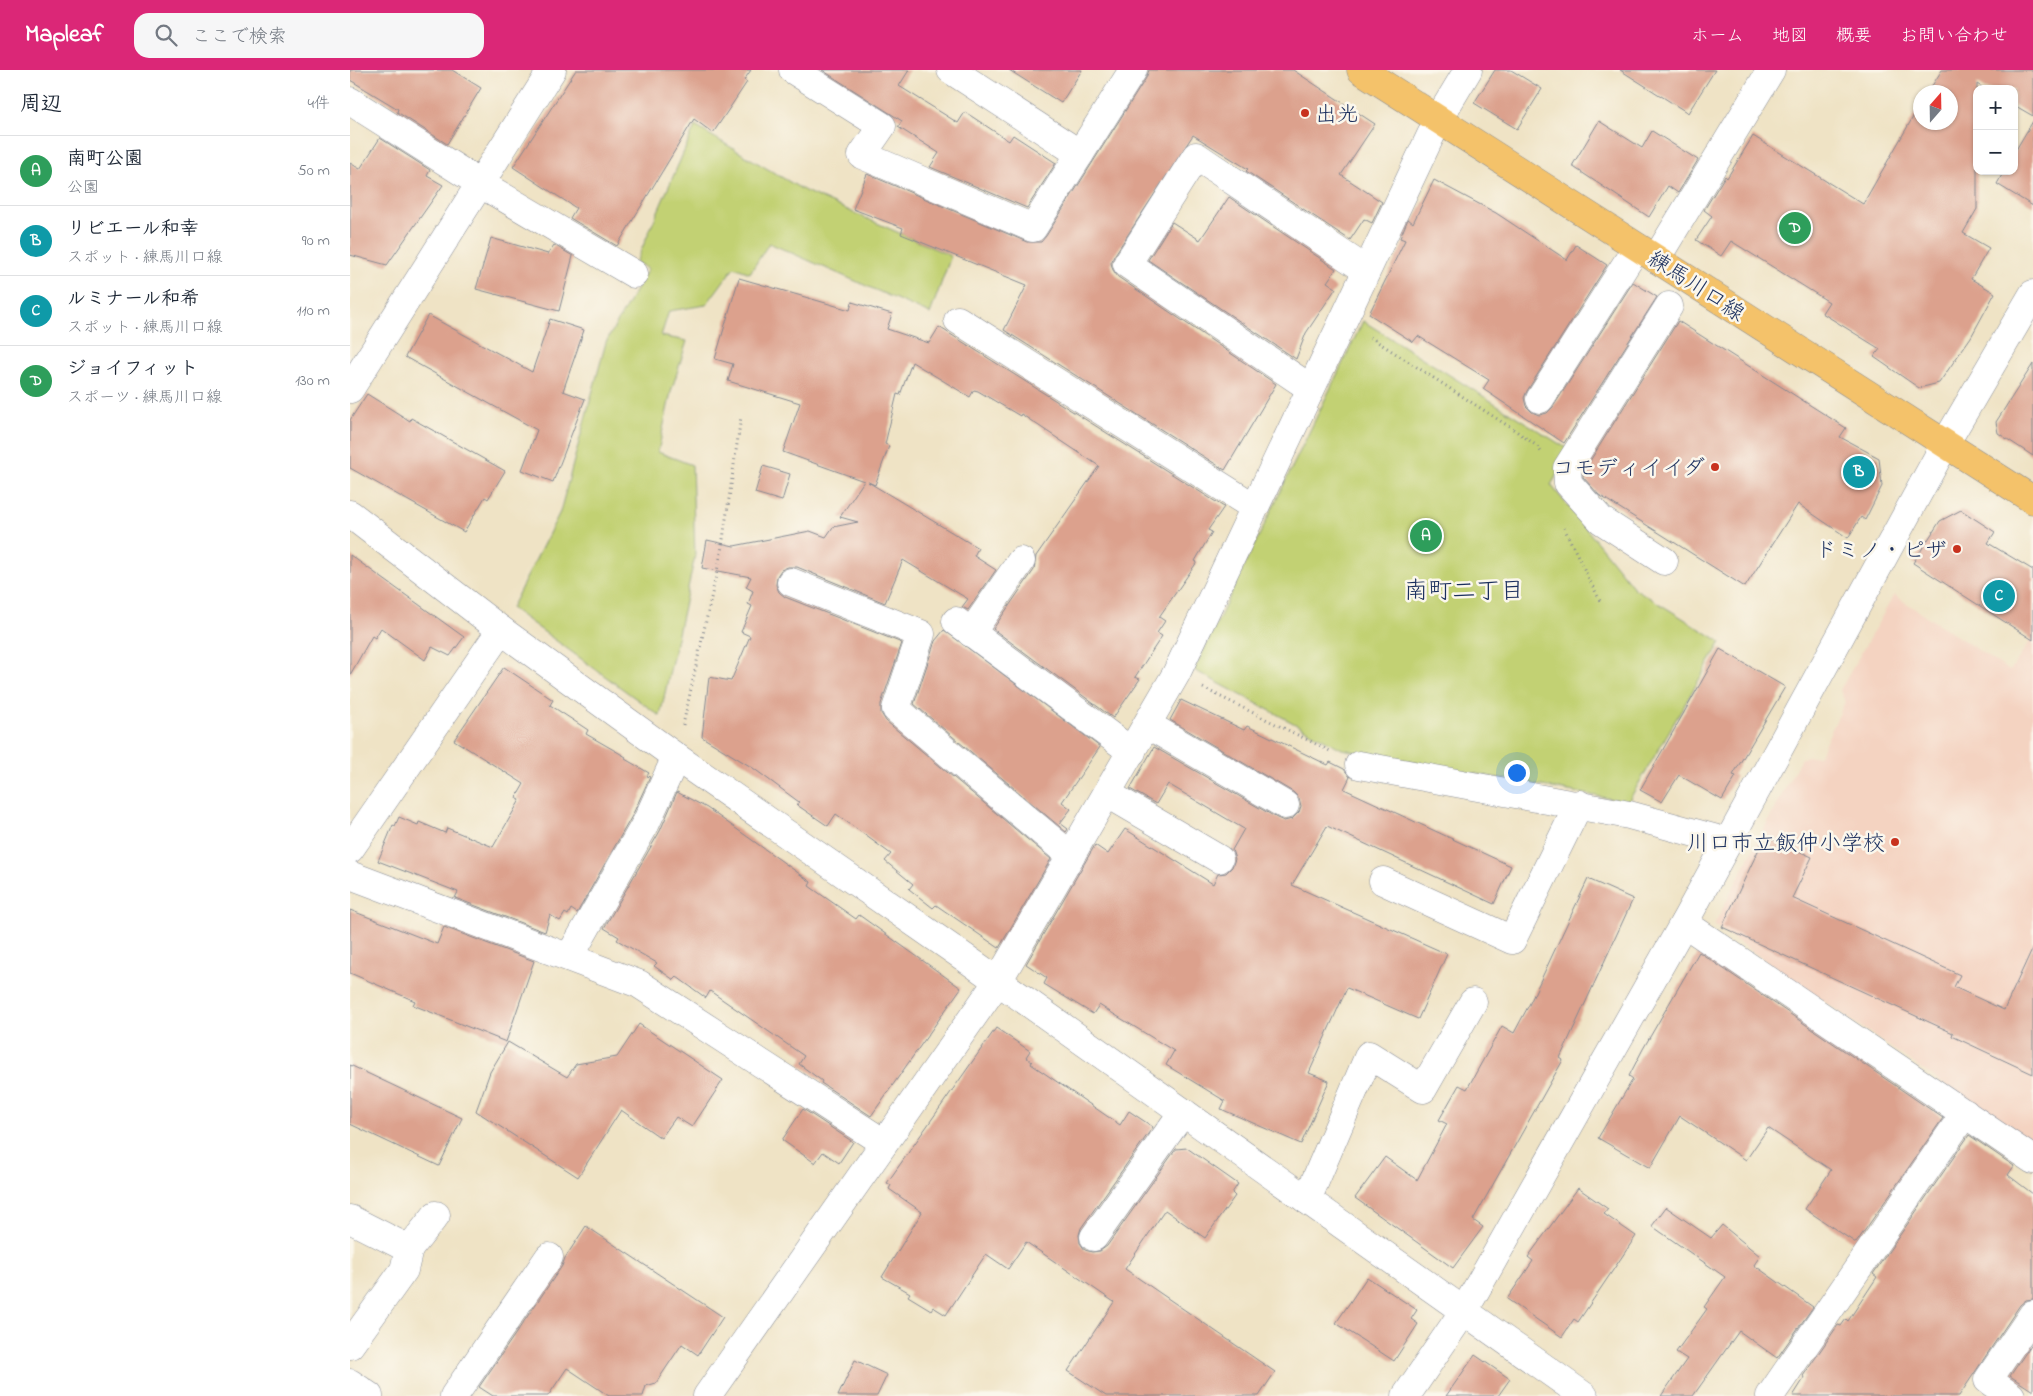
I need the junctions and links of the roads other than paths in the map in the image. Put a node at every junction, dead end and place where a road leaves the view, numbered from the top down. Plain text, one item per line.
1 (552, 70) edge
2 (793, 70) edge
3 (951, 70) edge
4 (1133, 70) edge
5 (1361, 70) edge
6 (1468, 70) edge
7 (1771, 70) edge
8 (350, 101) edge
9 (1438, 120) junction
10 (1080, 154) junction
11 (481, 184) junction
12 (1647, 253) junction
13 (1366, 270) junction
14 (634, 274) dead end
15 (2033, 294) edge
16 (1669, 306) dead end
17 (958, 320) dead end
18 (1310, 388) junction
19 (350, 389) edge
20 (1540, 399) dead end
21 (1945, 444) junction
22 (2033, 500) edge
23 (1254, 508) junction
24 (350, 514) edge
25 (1021, 561) dead end
26 (1664, 561) dead end
27 (791, 582) dead end
28 (501, 630) junction
29 (1148, 725) junction
30 (1132, 752) junction
31 (676, 757) junction
32 (1359, 765) road end
33 (1108, 794) junction
34 (1579, 804) junction
35 (1285, 805) dead end
36 (1728, 842) junction
37 (350, 849) edge
38 (1071, 856) junction
39 (1219, 859) dead end
40 (350, 875) edge
41 (1383, 881) dead end
42 (1684, 924) junction
43 (570, 956) junction
44 (998, 981) junction
45 (1473, 1002) dead end
46 (1183, 1112) junction
47 (1965, 1113) junction
48 (884, 1143) junction
49 (2033, 1160) edge
50 (1307, 1200) junction
51 (436, 1215) dead end
52 (350, 1219) edge
53 (1094, 1237) dead end
54 (409, 1249) junction
55 (550, 1257) dead end
56 (1464, 1311) junction
57 (2033, 1314) edge
58 (350, 1345) edge
59 (350, 1383) edge
60 (370, 1396) edge
61 (454, 1396) edge
62 (706, 1396) edge
63 (1406, 1396) edge
64 (1584, 1396) edge
65 (1770, 1396) edge
66 (2011, 1396) edge

1 - 11 street
2 - 10 street
3 - 10 street
4 - 10 street
5 - 9 main road, 練馬川口線
6 - 9 street
7 - 12 street
8 - 11 street
9 - 12 main road, 練馬川口線
9 - 13 street
11 - 14 street
11 - 19 street
12 - 20 street
12 - 21 main road, 練馬川口線
13 - 18 street
13 - 18 street
15 - 21 street
16 - 26 street
17 - 23 street
18 - 23 street
21 - 22 main road, 練馬川口線
21 - 36 street
23 - 29 street
24 - 28 street
25 - 30 street
27 - 38 street
28 - 31 street
28 - 37 street
29 - 30 street
29 - 35 street
30 - 33 street
31 - 43 street
31 - 44 street
32 - 34 street
33 - 38 street
33 - 39 street
34 - 36 street
34 - 41 street
36 - 42 street
38 - 44 street
40 - 43 street
42 - 47 street
42 - 56 street
43 - 48 street
44 - 46 street
44 - 48 street
45 - 50 street
46 - 50 street
46 - 53 street
47 - 49 street
47 - 65 street
48 - 62 street
50 - 56 street
51 - 54 street
52 - 54 street
54 - 58 street
55 - 61 street
56 - 63 street
56 - 64 street
57 - 66 street
59 - 60 street

